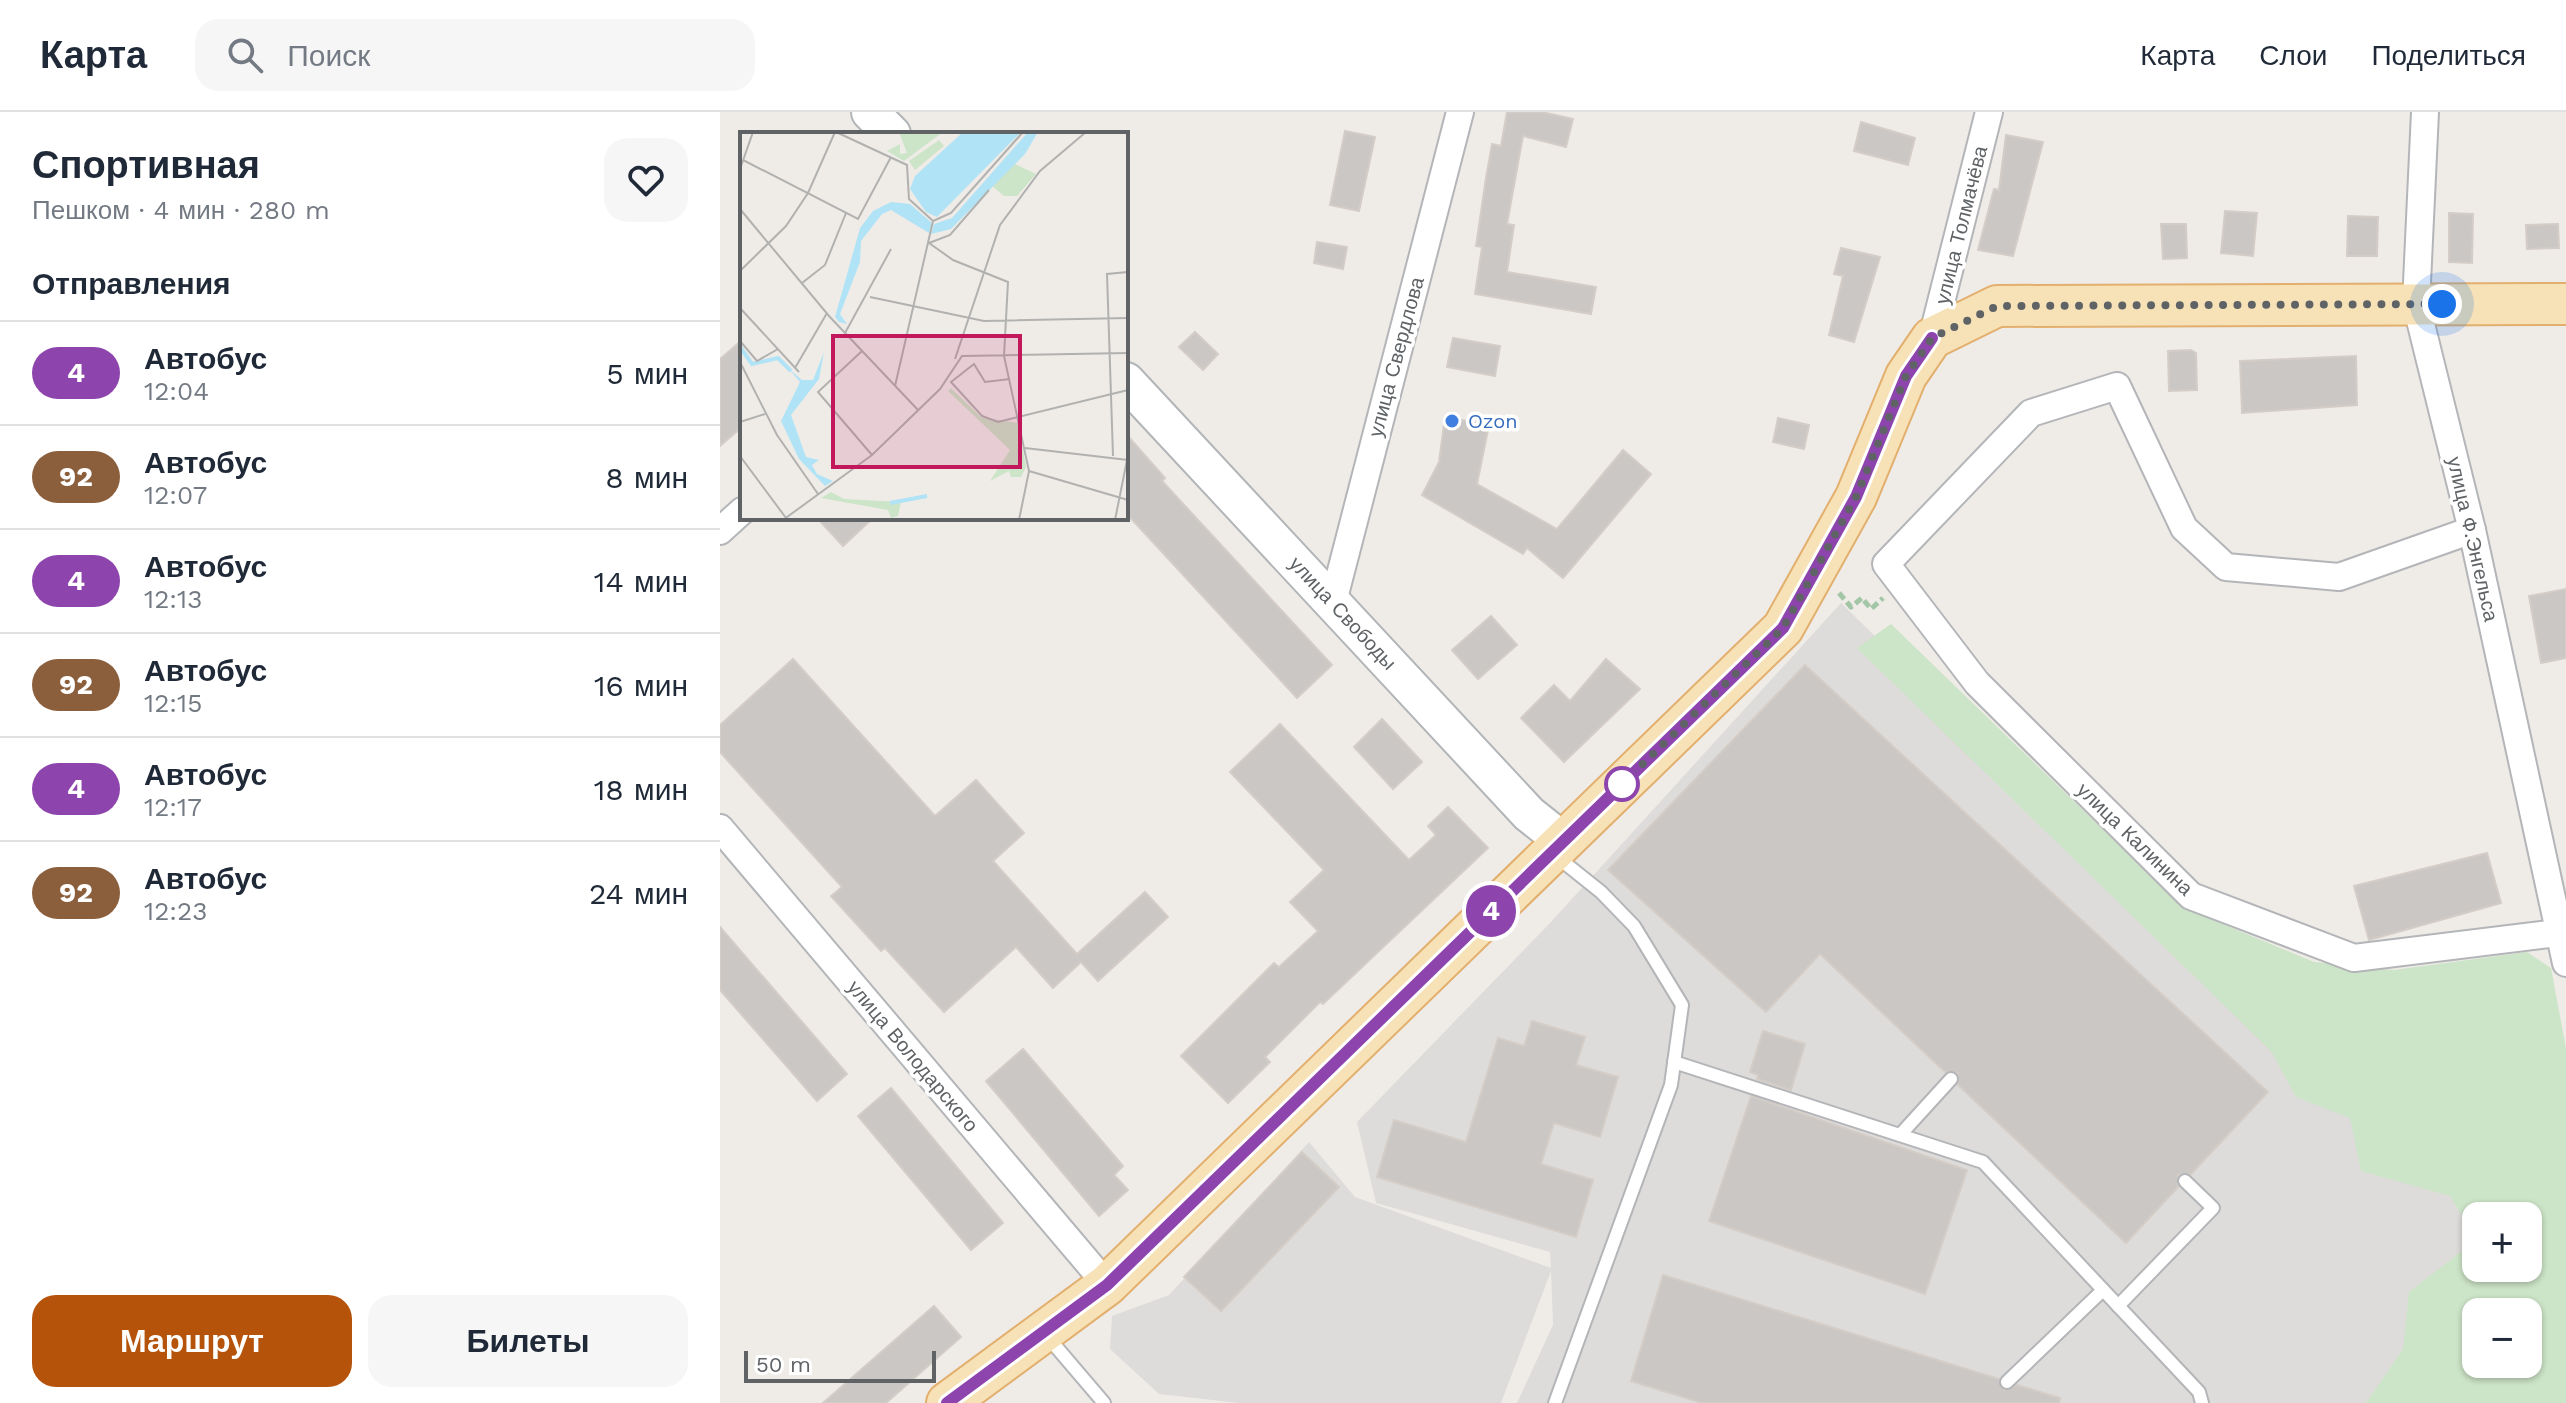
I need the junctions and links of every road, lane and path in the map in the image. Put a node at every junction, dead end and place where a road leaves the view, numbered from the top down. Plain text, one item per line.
1 (870, 112) edge
2 (1460, 112) edge
3 (1989, 112) edge
4 (2425, 112) edge
5 (890, 132) edge
6 (2416, 304) junction
7 (2566, 304) edge
8 (1932, 338) junction
9 (1128, 383) edge
10 (740, 513) edge
11 (2472, 530) junction
12 (720, 531) edge
13 (1839, 593) dead end
14 (1914, 600) junction
15 (1333, 602) junction
16 (720, 828) edge
17 (1557, 846) junction
18 (2563, 933) edge
19 (2566, 963) edge
20 (1674, 1062) junction
21 (1951, 1079) dead end
22 (1900, 1135) junction
23 (2185, 1181) dead end
24 (1107, 1285) junction
25 (2103, 1290) junction
26 (2118, 1306) junction
27 (1043, 1332) junction
28 (2007, 1382) dead end
29 (947, 1403) edge
30 (1104, 1403) edge
31 (1555, 1403) edge
32 (2202, 1403) edge

1 - 5 main road
2 - 15 street, улица Свердлова
3 - 8 street, улица Толмачёва
4 - 6 street, улица Ф.Энгельса
6 - 7 main road
6 - 8 main road
6 - 11 street, улица Ф.Энгельса
8 - 17 main road
9 - 15 main road, улица Свободы
10 - 12 street
11 - 14 street, улица Калинина
11 - 18 street, улица Ф.Энгельса
13 - 14 path
14 - 18 street, улица Калинина
15 - 17 main road, улица Свободы
16 - 24 street, улица Володарского
17 - 20 lane
17 - 24 main road
18 - 19 street, улица Ф.Энгельса
20 - 22 lane
20 - 31 lane
21 - 22 lane
22 - 25 lane
23 - 26 lane
24 - 27 main road
25 - 26 lane
25 - 28 lane
26 - 32 lane
27 - 29 main road
27 - 30 lane

